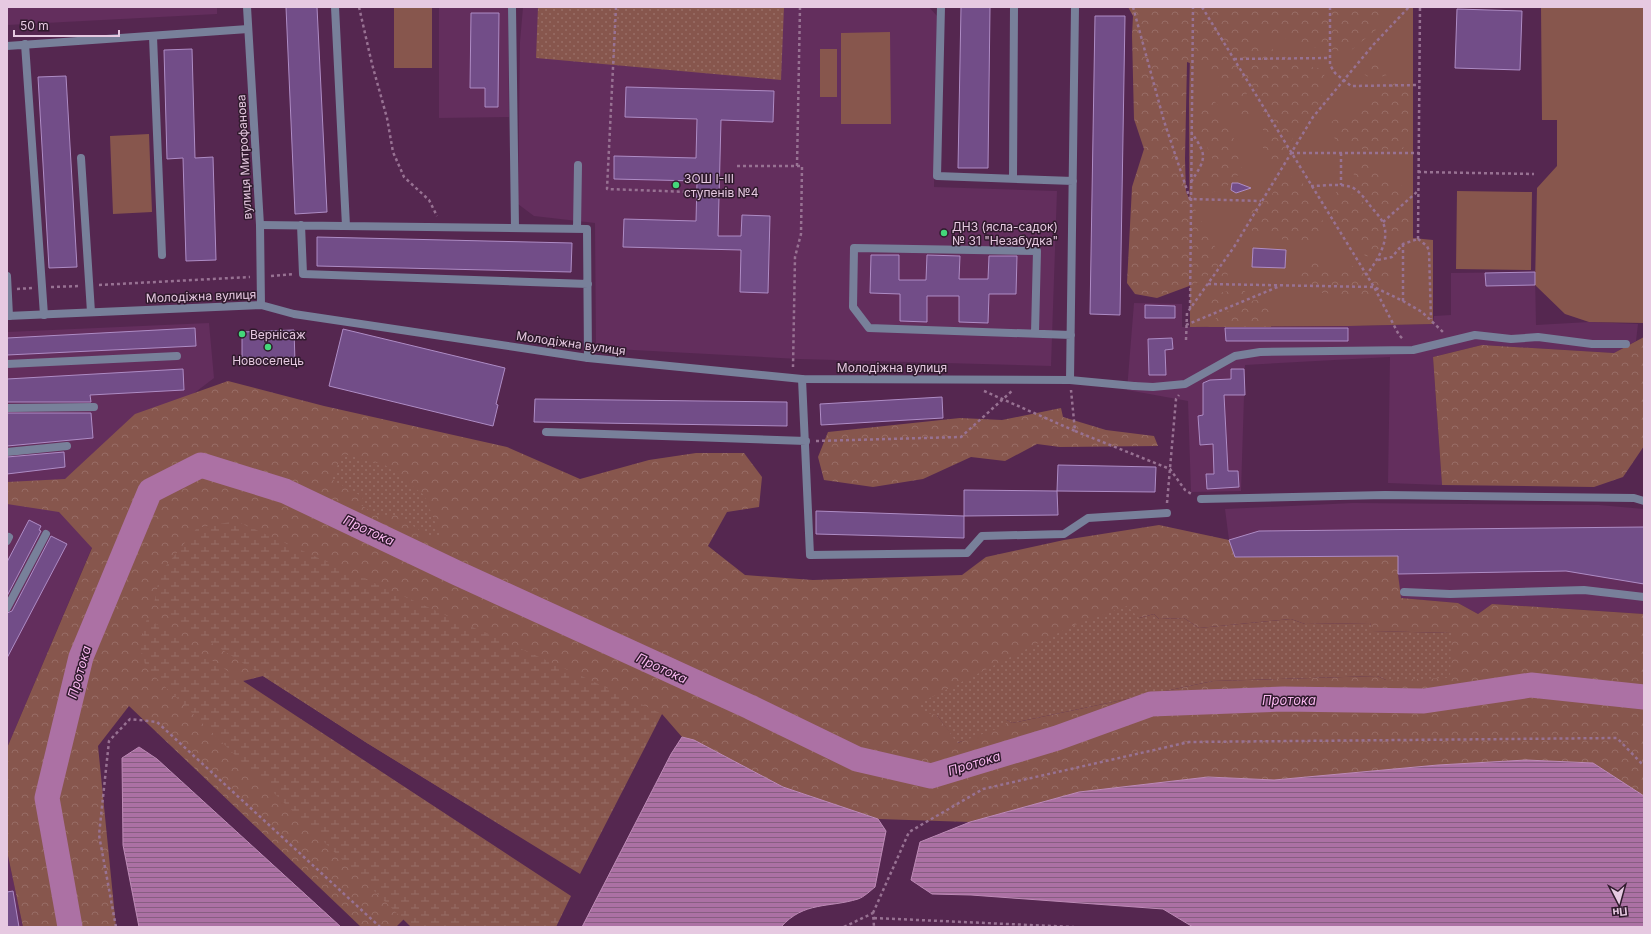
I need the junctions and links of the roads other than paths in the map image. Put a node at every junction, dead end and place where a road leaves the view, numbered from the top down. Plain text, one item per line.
1 (247, 7) edge
2 (335, 7) edge
3 (512, 7) edge
4 (941, 7) edge
5 (1014, 7) edge
6 (1075, 7) edge
7 (248, 29) junction
8 (153, 36) junction
9 (25, 44) junction
10 (7, 46) edge
11 (81, 158) dead end
12 (578, 165) dead end
13 (1012, 178) junction
14 (1073, 181) junction
15 (260, 224) junction
16 (301, 225) junction
17 (346, 226) junction
18 (515, 228) junction
19 (577, 229) junction
20 (162, 255) dead end
21 (7, 276) edge
22 (588, 284) junction
23 (8, 289) edge
24 (261, 305) junction
25 (91, 312) junction
26 (44, 314) junction
27 (8, 316) edge
28 (1035, 333) junction
29 (1071, 335) junction
30 (1626, 344) dead end
31 (177, 356) dead end
32 (588, 358) junction
33 (7, 364) edge
34 (802, 379) junction
35 (1070, 380) junction
36 (94, 407) dead end
37 (7, 408) edge
38 (546, 432) dead end
39 (806, 441) junction
40 (66, 446) dead end
41 (7, 452) edge
42 (1201, 499) road end
43 (1644, 501) edge
44 (1167, 513) road end
45 (46, 534) dead end
46 (1404, 592) dead end
47 (1644, 597) edge
48 (7, 608) edge

1 - 7 street, вулиця Митрофанова
2 - 17 street
3 - 18 street
4 - 13 street
5 - 13 street
6 - 14 street
7 - 8 street
7 - 15 street, вулиця Митрофанова
8 - 9 street
8 - 20 street
9 - 10 street
9 - 26 street
11 - 25 street
12 - 19 street
13 - 14 street
14 - 29 street
15 - 16 street
15 - 24 street, вулиця Митрофанова
16 - 17 street
16 - 22 street
17 - 18 street
18 - 19 street
19 - 22 street
21 - 23 street
22 - 32 street
23 - 27 street
24 - 25 street, Молодіжна вулиця
24 - 32 street, Молодіжна вулиця
25 - 26 street, Молодіжна вулиця
26 - 27 street, Молодіжна вулиця
28 - 28 street
28 - 29 street
29 - 35 street
30 - 35 street, Молодіжна вулиця
31 - 33 street
32 - 34 street, Молодіжна вулиця
34 - 35 street, Молодіжна вулиця
34 - 39 street
36 - 37 street
38 - 39 street
39 - 44 street
40 - 41 street
42 - 43 street
45 - 48 street
46 - 47 street

